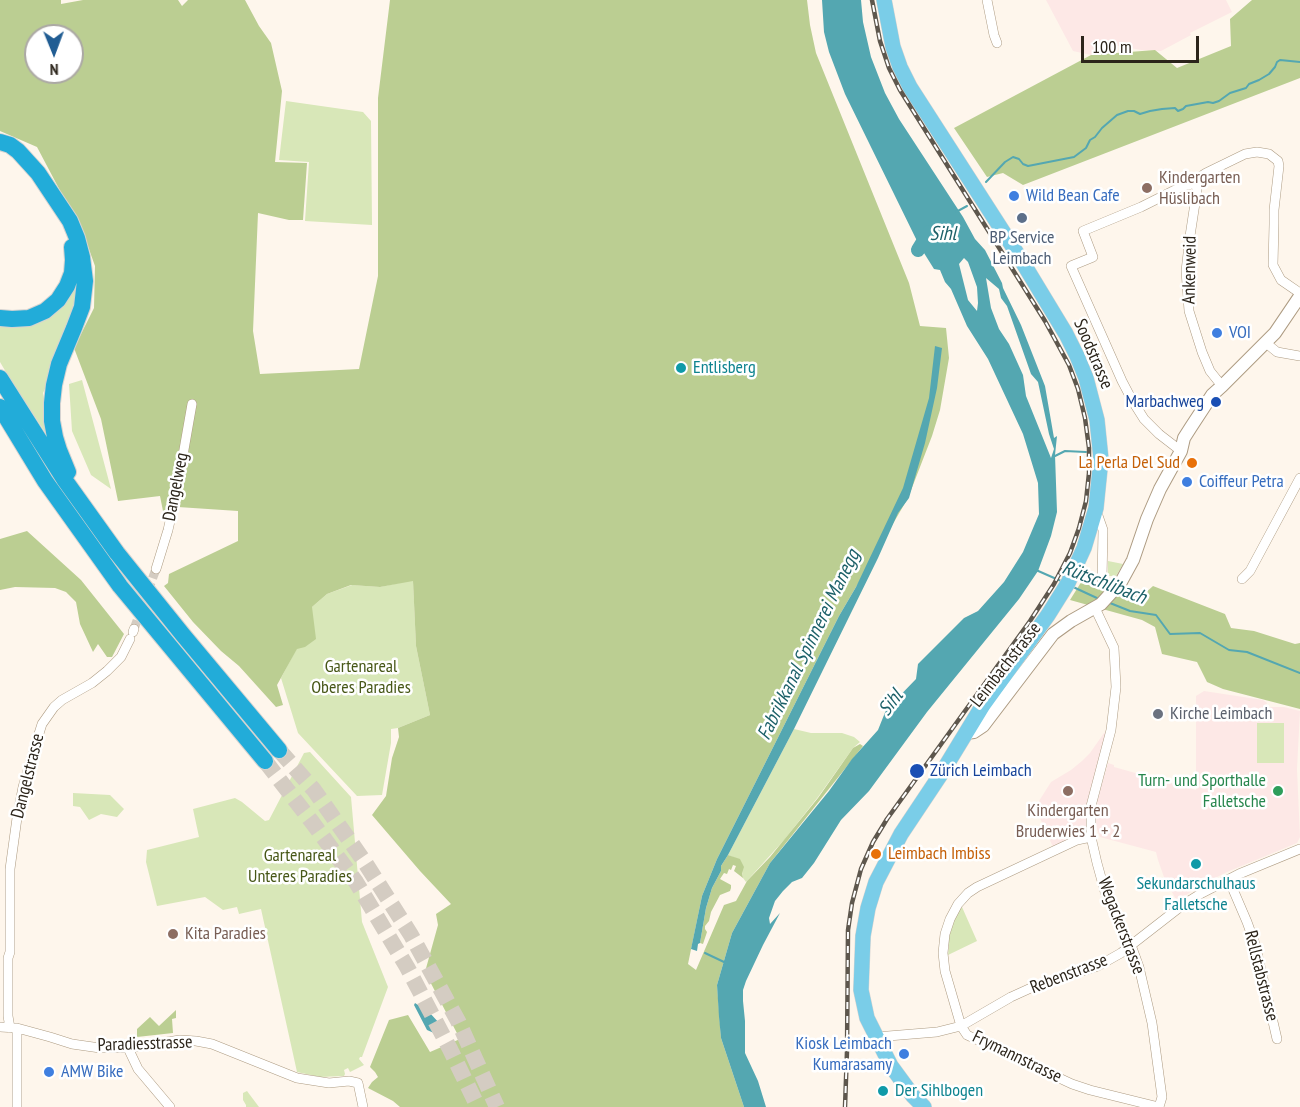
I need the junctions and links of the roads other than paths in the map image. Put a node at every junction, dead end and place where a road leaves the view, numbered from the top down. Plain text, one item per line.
1 (884, 0) edge
2 (987, 0) edge
3 (997, 43) dead end
4 (0, 142) edge
5 (0, 150) edge
6 (1196, 183) junction
7 (1300, 294) edge
8 (0, 318) edge
9 (1266, 343) junction
10 (1300, 356) edge
11 (0, 378) edge
12 (1222, 387) junction
13 (192, 404) dead end
14 (0, 407) edge
15 (1181, 451) junction
16 (1300, 479) edge
17 (1096, 508) junction
18 (88, 513) junction
19 (156, 569) tunnel mouth
20 (1242, 579) dead end
21 (1105, 600) junction
22 (133, 633) tunnel mouth
23 (966, 734) junction
24 (279, 750) tunnel mouth
25 (265, 761) tunnel mouth
26 (1091, 837) junction
27 (1300, 849) edge
28 (1229, 880) junction
29 (1131, 945) junction
30 (961, 1026) junction
31 (0, 1027) edge
32 (14, 1028) junction
33 (876, 1037) junction
34 (1277, 1039) dead end
35 (128, 1048) junction
36 (17, 1107) edge
37 (170, 1107) edge
38 (363, 1107) edge
39 (924, 1107) edge
40 (1159, 1107) edge

1 - 17 main road, Soodstrasse
2 - 3 street
4 - 18 highway
5 - 8 highway
6 - 7 street
6 - 12 street, Ankenweid
6 - 15 street
7 - 9 street, Leimbachstrasse
9 - 10 street
9 - 12 street, Leimbachstrasse
11 - 18 highway
12 - 15 street, Leimbachstrasse
13 - 19 street, Dangelweg
14 - 25 highway
15 - 21 street, Leimbachstrasse
16 - 20 street
17 - 21 street, Wegackerstrasse
17 - 23 main road, Soodstrasse
18 - 24 highway
21 - 23 street, Leimbachstrasse
21 - 26 street, Wegackerstrasse
22 - 32 street, Dangelstrasse
23 - 33 main road, Leimbachstrasse
26 - 29 street, Wegackerstrasse
26 - 30 street
27 - 28 street, Rebenstrasse
28 - 29 street, Rebenstrasse
28 - 34 street, Rellstabstrasse
29 - 30 street, Rebenstrasse
29 - 40 street, Wegackerstrasse
30 - 33 street, Frymannstrasse
30 - 40 street, Frymannstrasse
31 - 32 street, Paradiesstrasse
32 - 35 street, Paradiesstrasse
32 - 36 street, Dangelstrasse
33 - 39 main road, Leimbachstrasse
35 - 37 street
35 - 38 street, Paradiesstrasse

